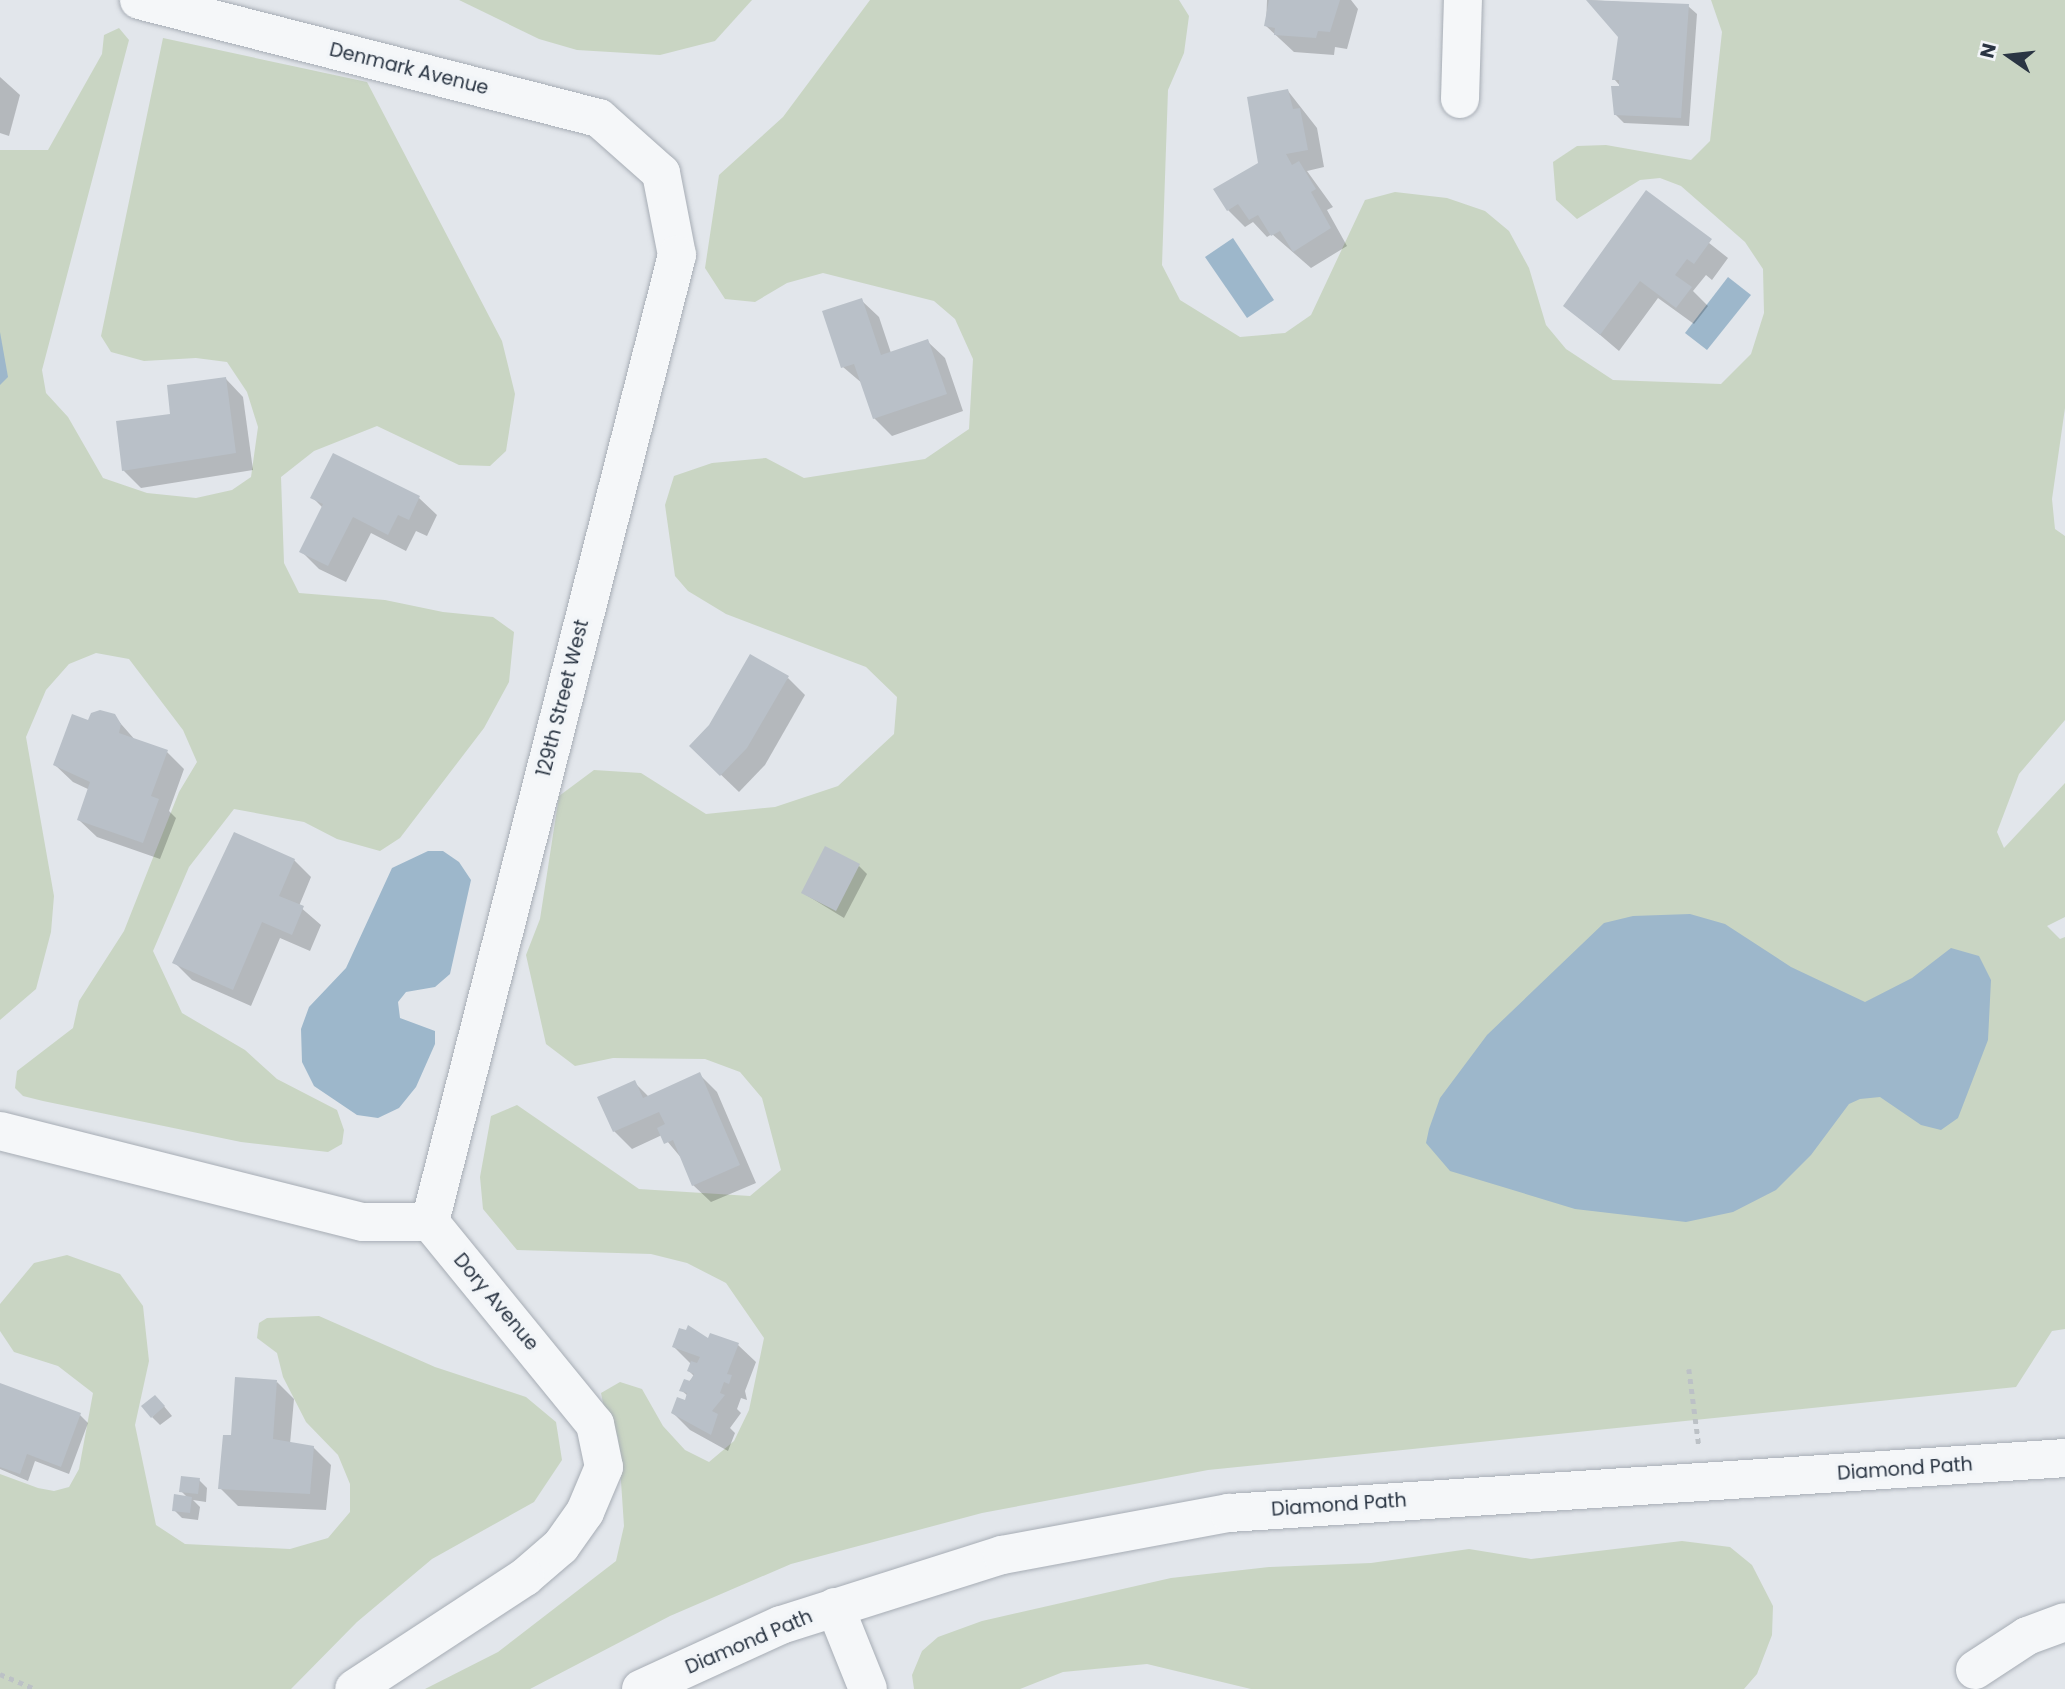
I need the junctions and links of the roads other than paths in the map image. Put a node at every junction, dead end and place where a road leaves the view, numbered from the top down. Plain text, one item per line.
1 (139, 0) edge
2 (1463, 0) edge
3 (1460, 99) dead end
4 (661, 173) joint
5 (0, 1131) edge
6 (430, 1222) junction
7 (2065, 1458) edge
8 (835, 1607) junction
9 (2065, 1622) edge
10 (1975, 1670) dead end
11 (354, 1689) edge
12 (640, 1689) edge
13 (868, 1689) edge

1 - 4 street, Denmark Avenue
2 - 3 street
4 - 6 street, 129th Street West
5 - 6 street
6 - 11 street, Dory Avenue
7 - 8 street, Diamond Path
8 - 12 street, Diamond Path
8 - 13 street
9 - 10 street

